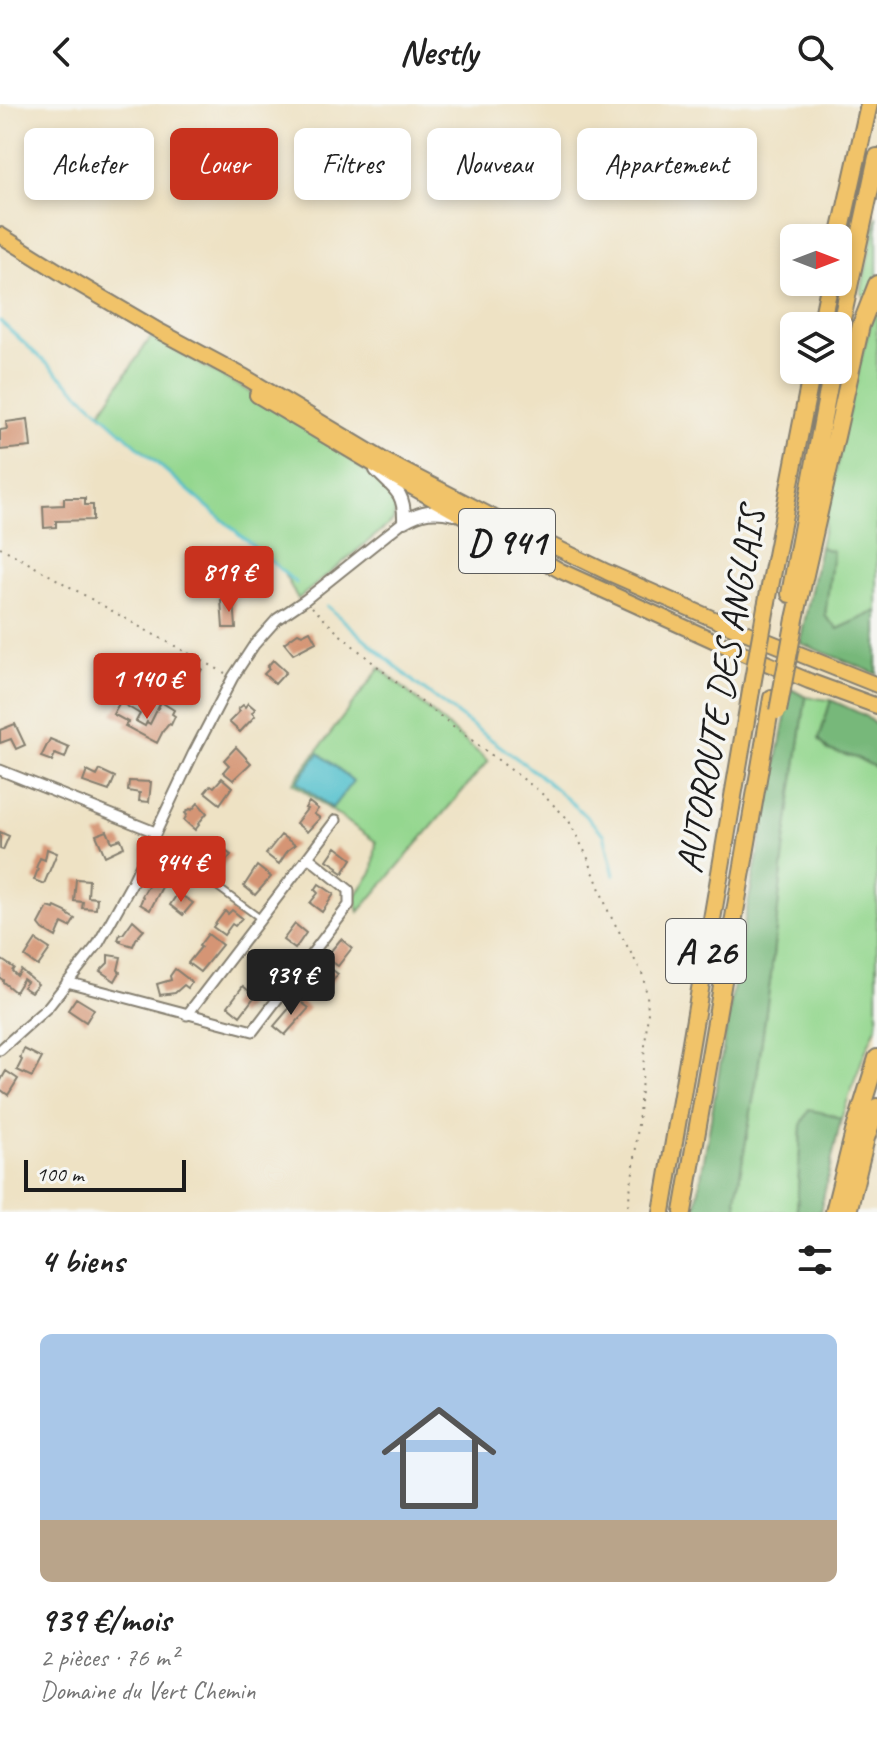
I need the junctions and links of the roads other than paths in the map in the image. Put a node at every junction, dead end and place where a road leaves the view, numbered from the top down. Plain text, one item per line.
1 (867, 107) edge
2 (877, 157) edge
3 (842, 224) edge
4 (0, 235) edge
5 (877, 284) edge
6 (844, 312) edge
7 (159, 331) junction
8 (809, 384) edge
9 (830, 384) edge
10 (368, 462) junction
11 (466, 518) junction
12 (404, 521) junction
13 (790, 617) junction
14 (877, 685) edge
15 (877, 706) edge
16 (0, 770) edge
17 (336, 820) dead end
18 (155, 832) junction
19 (308, 857) junction
20 (208, 880) dead end
21 (261, 919) junction
22 (67, 982) junction
23 (187, 1015) junction
24 (0, 1050) edge
25 (877, 1058) edge
26 (877, 1107) edge
27 (662, 1212) edge
28 (683, 1212) edge
29 (834, 1212) edge
30 (848, 1212) edge

1 - 3 highway
2 - 6 highway
4 - 7 main road, D 941
5 - 13 highway
7 - 10 main road, D 941
7 - 14 main road, D 941
8 - 27 highway, AUTOROUTE DES ANGLAIS / A 26, bridge
9 - 13 highway, AUTOROUTE DES ANGLAIS / A 26
10 - 11 main road, D 941
10 - 12 street
11 - 12 street
11 - 15 main road, D 941
12 - 18 street
13 - 28 highway, AUTOROUTE DES ANGLAIS / A 26
16 - 18 street
17 - 19 street
18 - 22 street
19 - 21 street
19 - 23 street
20 - 21 lane
21 - 23 street
22 - 23 street
22 - 24 street
25 - 29 highway
26 - 30 highway

